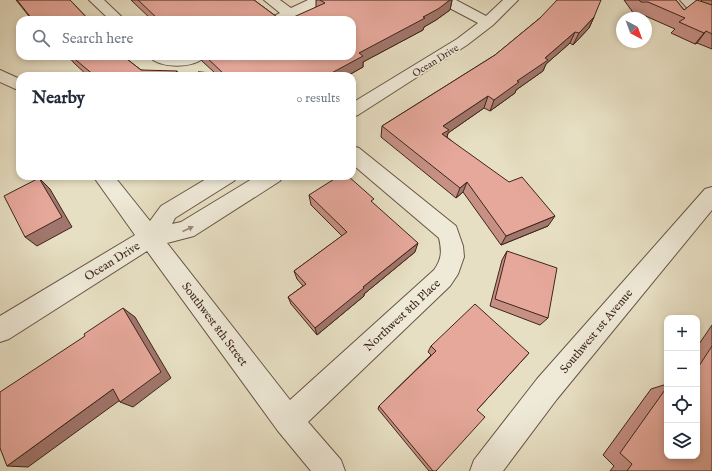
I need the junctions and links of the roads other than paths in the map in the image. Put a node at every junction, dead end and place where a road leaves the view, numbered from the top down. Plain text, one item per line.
1 (96, 0) edge
2 (271, 0) edge
3 (319, 0) edge
4 (445, 0) edge
5 (511, 0) edge
6 (687, 0) edge
7 (291, 14) junction
8 (712, 15) edge
9 (114, 16) edge
10 (286, 16) edge
11 (488, 22) junction
12 (171, 60) edge
13 (189, 60) edge
14 (0, 75) edge
15 (16, 84) edge
16 (356, 108) edge
17 (356, 156) edge
18 (106, 180) edge
19 (220, 180) edge
20 (266, 180) edge
21 (712, 195) edge
22 (150, 238) junction
23 (0, 330) edge
24 (288, 421) junction
25 (330, 471) edge
26 (485, 471) edge

1 - 9 street
2 - 7 street
3 - 7 street
4 - 11 street
5 - 11 street, Ocean Drive
6 - 8 street
7 - 10 street
11 - 16 street, Ocean Drive
12 - 13 street
14 - 15 street
17 - 24 street, Northwest 8th Place
18 - 22 street, Southwest 8th Street
19 - 22 street, Ocean Drive
22 -> 20 street, Ocean Drive
21 - 26 street, Southwest 1st Avenue
22 - 23 street, Ocean Drive
22 - 24 street, Southwest 8th Street
24 - 25 street, Southwest 8th Street

